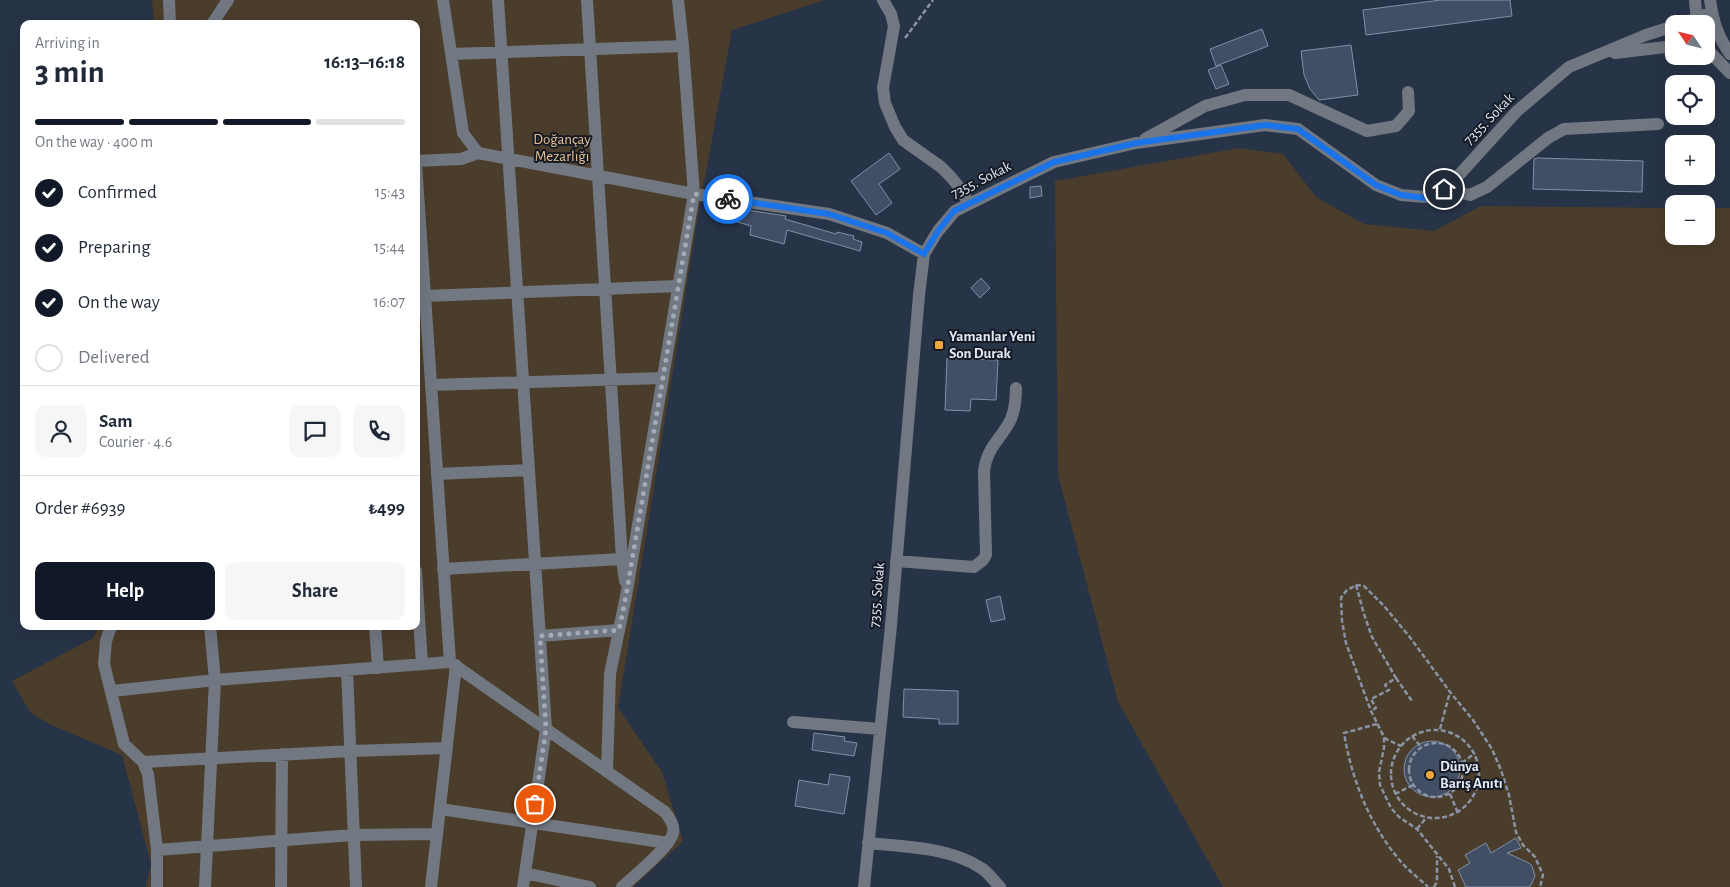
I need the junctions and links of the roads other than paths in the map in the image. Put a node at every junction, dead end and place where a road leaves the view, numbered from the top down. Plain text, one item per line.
1 (169, 0) edge
2 (228, 0) edge
3 (443, 0) edge
4 (498, 0) edge
5 (587, 0) edge
6 (678, 0) edge
7 (883, 0) edge
8 (1695, 0) edge
9 (1711, 6) edge
10 (1696, 15) edge
11 (170, 20) edge
12 (215, 20) edge
13 (1665, 30) edge
14 (1720, 39) junction
15 (1715, 40) edge
16 (683, 46) junction
17 (1665, 47) edge
18 (590, 50) junction
19 (502, 52) junction
20 (452, 54) junction
21 (1730, 54) edge
22 (1600, 55) junction
23 (1715, 57) edge
24 (1730, 73) edge
25 (1408, 92) dead end
26 (1658, 124) dead end
27 (1136, 143) junction
28 (478, 153) junction
29 (508, 159) junction
30 (420, 163) edge
31 (599, 176) junction
32 (1444, 189) junction
33 (694, 194) junction
34 (968, 204) junction
35 (420, 222) edge
36 (924, 254) junction
37 (678, 286) junction
38 (605, 288) junction
39 (517, 292) junction
40 (425, 296) junction
41 (663, 378) junction
42 (611, 379) junction
43 (523, 382) junction
44 (431, 385) junction
45 (1016, 388) dead end
46 (529, 470) junction
47 (437, 474) junction
48 (622, 559) junction
49 (896, 561) junction
50 (535, 564) junction
51 (444, 569) junction
52 (626, 596) junction
53 (110, 630) edge
54 (210, 630) edge
55 (376, 630) edge
56 (420, 630) edge
57 (619, 630) junction
58 (540, 636) junction
59 (422, 664) junction
60 (453, 664) junction
61 (378, 668) junction
62 (347, 670) junction
63 (215, 680) junction
64 (112, 691) junction
65 (793, 722) dead end
66 (546, 729) junction
67 (880, 729) junction
68 (446, 748) junction
69 (351, 750) junction
70 (282, 754) junction
71 (212, 758) junction
72 (143, 762) junction
73 (608, 772) junction
74 (440, 809) junction
75 (532, 823) junction
76 (437, 834) junction
77 (353, 835) junction
78 (281, 840) junction
79 (868, 842) junction
80 (668, 843) junction
81 (207, 846) junction
82 (157, 850) junction
83 (525, 873) junction
84 (157, 887) edge
85 (205, 887) edge
86 (281, 887) edge
87 (356, 887) edge
88 (431, 887) edge
89 (523, 887) edge
90 (590, 887) edge
91 (622, 887) edge
92 (864, 887) edge
93 (1000, 887) edge

1 - 11 street
2 - 12 street
3 - 20 street
4 - 19 street
5 - 18 street
6 - 16 street
7 - 34 street
8 - 10 street
9 - 14 street
13 - 22 street
14 - 15 street
14 - 21 street
16 - 18 street
16 - 33 street
17 - 22 street
18 - 19 street
18 - 31 street
19 - 20 street
19 - 29 street
20 - 28 street
22 - 32 street, 7355. Sokak
23 - 24 street
25 - 27 street
26 - 32 street
27 - 32 street, 7355. Sokak
27 - 34 street, 7355. Sokak
28 - 29 street
28 - 30 street
29 - 31 street
29 - 39 street
31 - 33 street
31 - 38 street
33 - 36 street
33 - 37 street
34 - 36 street, 7355. Sokak
35 - 40 street
36 - 49 street, 7355. Sokak
37 - 38 street
37 - 41 street
38 - 39 street
38 - 42 street
39 - 40 street
39 - 43 street
40 - 44 street
41 - 42 street
41 - 52 street
42 - 43 street
42 - 48 street
43 - 44 street
43 - 46 street
44 - 47 street
45 - 49 street
46 - 47 street
46 - 50 street
47 - 51 street
48 - 50 street
48 - 52 street
49 - 67 street, 7355. Sokak
50 - 51 street
50 - 58 street
51 - 60 street
52 - 57 street
53 - 64 street
54 - 63 street
55 - 61 street
56 - 59 street
57 - 58 street
57 - 73 street
58 - 66 street
59 - 60 street
59 - 61 street
60 - 66 street
60 - 68 street
61 - 62 street
62 - 63 street
62 - 69 street
63 - 64 street
63 - 71 street
64 - 72 street
65 - 67 street
66 - 73 street
66 - 75 street
67 - 79 street, 7355. Sokak
68 - 69 street
68 - 74 street
69 - 70 street
69 - 77 street
70 - 71 street
70 - 78 street
71 - 72 street
71 - 81 street
72 - 82 street
73 - 80 street
74 - 75 street
74 - 76 street
75 - 80 street
75 - 83 street
76 - 77 street
76 - 88 street
77 - 78 street
77 - 87 street
78 - 81 street
78 - 86 street
79 - 92 street, 7355. Sokak
79 - 93 street
80 - 91 street
81 - 82 street
81 - 85 street
82 - 84 street
83 - 89 street
83 - 90 street

